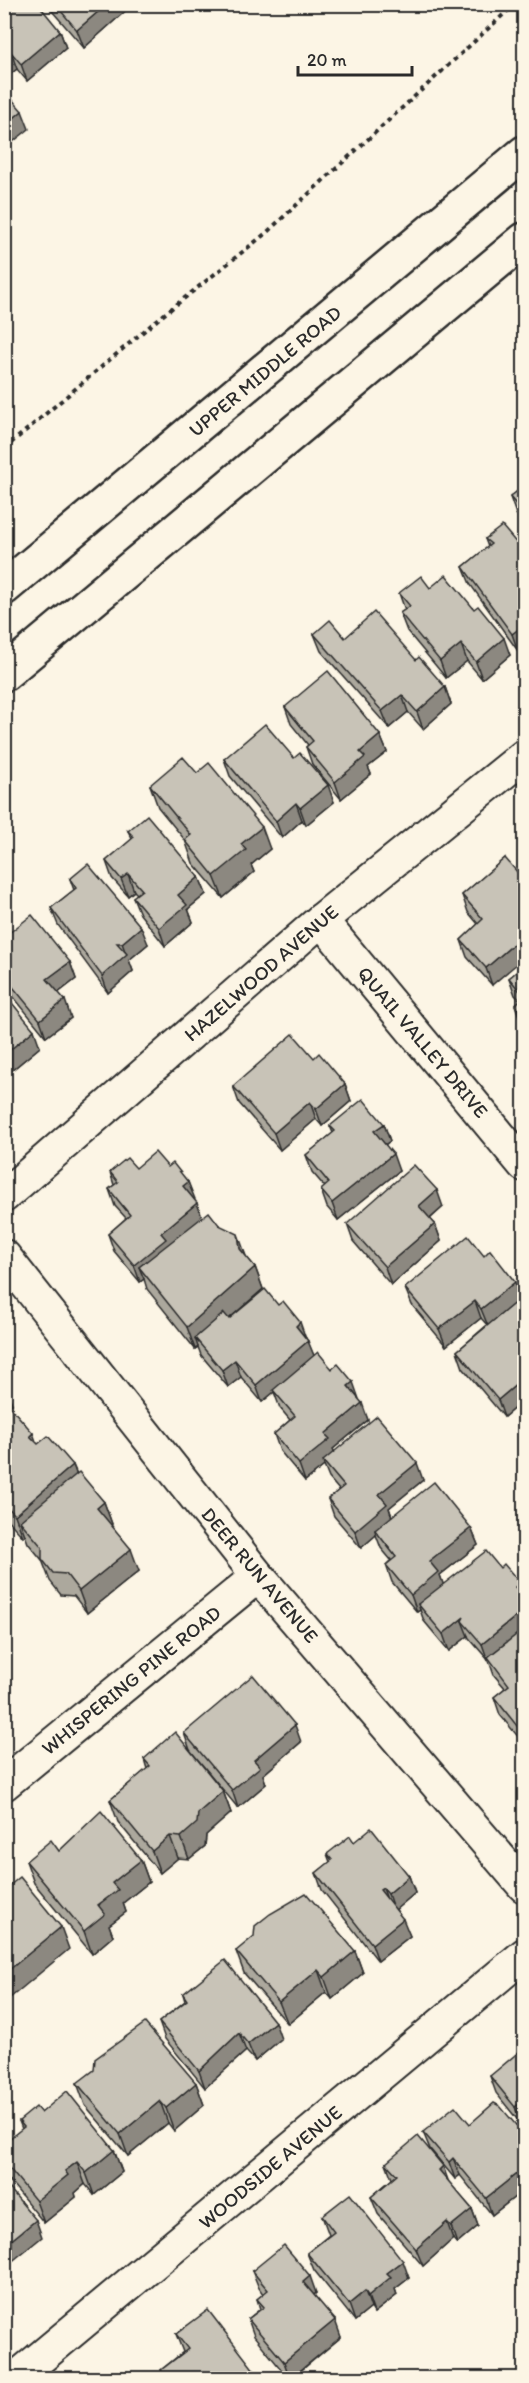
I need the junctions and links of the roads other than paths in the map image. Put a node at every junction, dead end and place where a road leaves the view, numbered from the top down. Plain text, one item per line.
1 (525, 153) edge
2 (525, 240) edge
3 (4, 588) edge
4 (4, 674) edge
5 (525, 756) edge
6 (321, 920) junction
7 (525, 1165) edge
8 (4, 1196) edge
9 (4, 1256) edge
10 (258, 1576) junction
11 (4, 1784) edge
12 (525, 1886) edge
13 (525, 1955) edge
14 (16, 2379) edge

1 - 3 main road, UPPER MIDDLE ROAD
2 - 4 main road
5 - 6 street, HAZELWOOD AVENUE
6 - 7 street, QUAIL VALLEY DRIVE
6 - 8 street, HAZELWOOD AVENUE
9 - 10 street, DEER RUN AVENUE
10 - 11 street, WHISPERING PINE ROAD
10 - 12 street, DEER RUN AVENUE
13 - 14 street, WOODSIDE AVENUE

